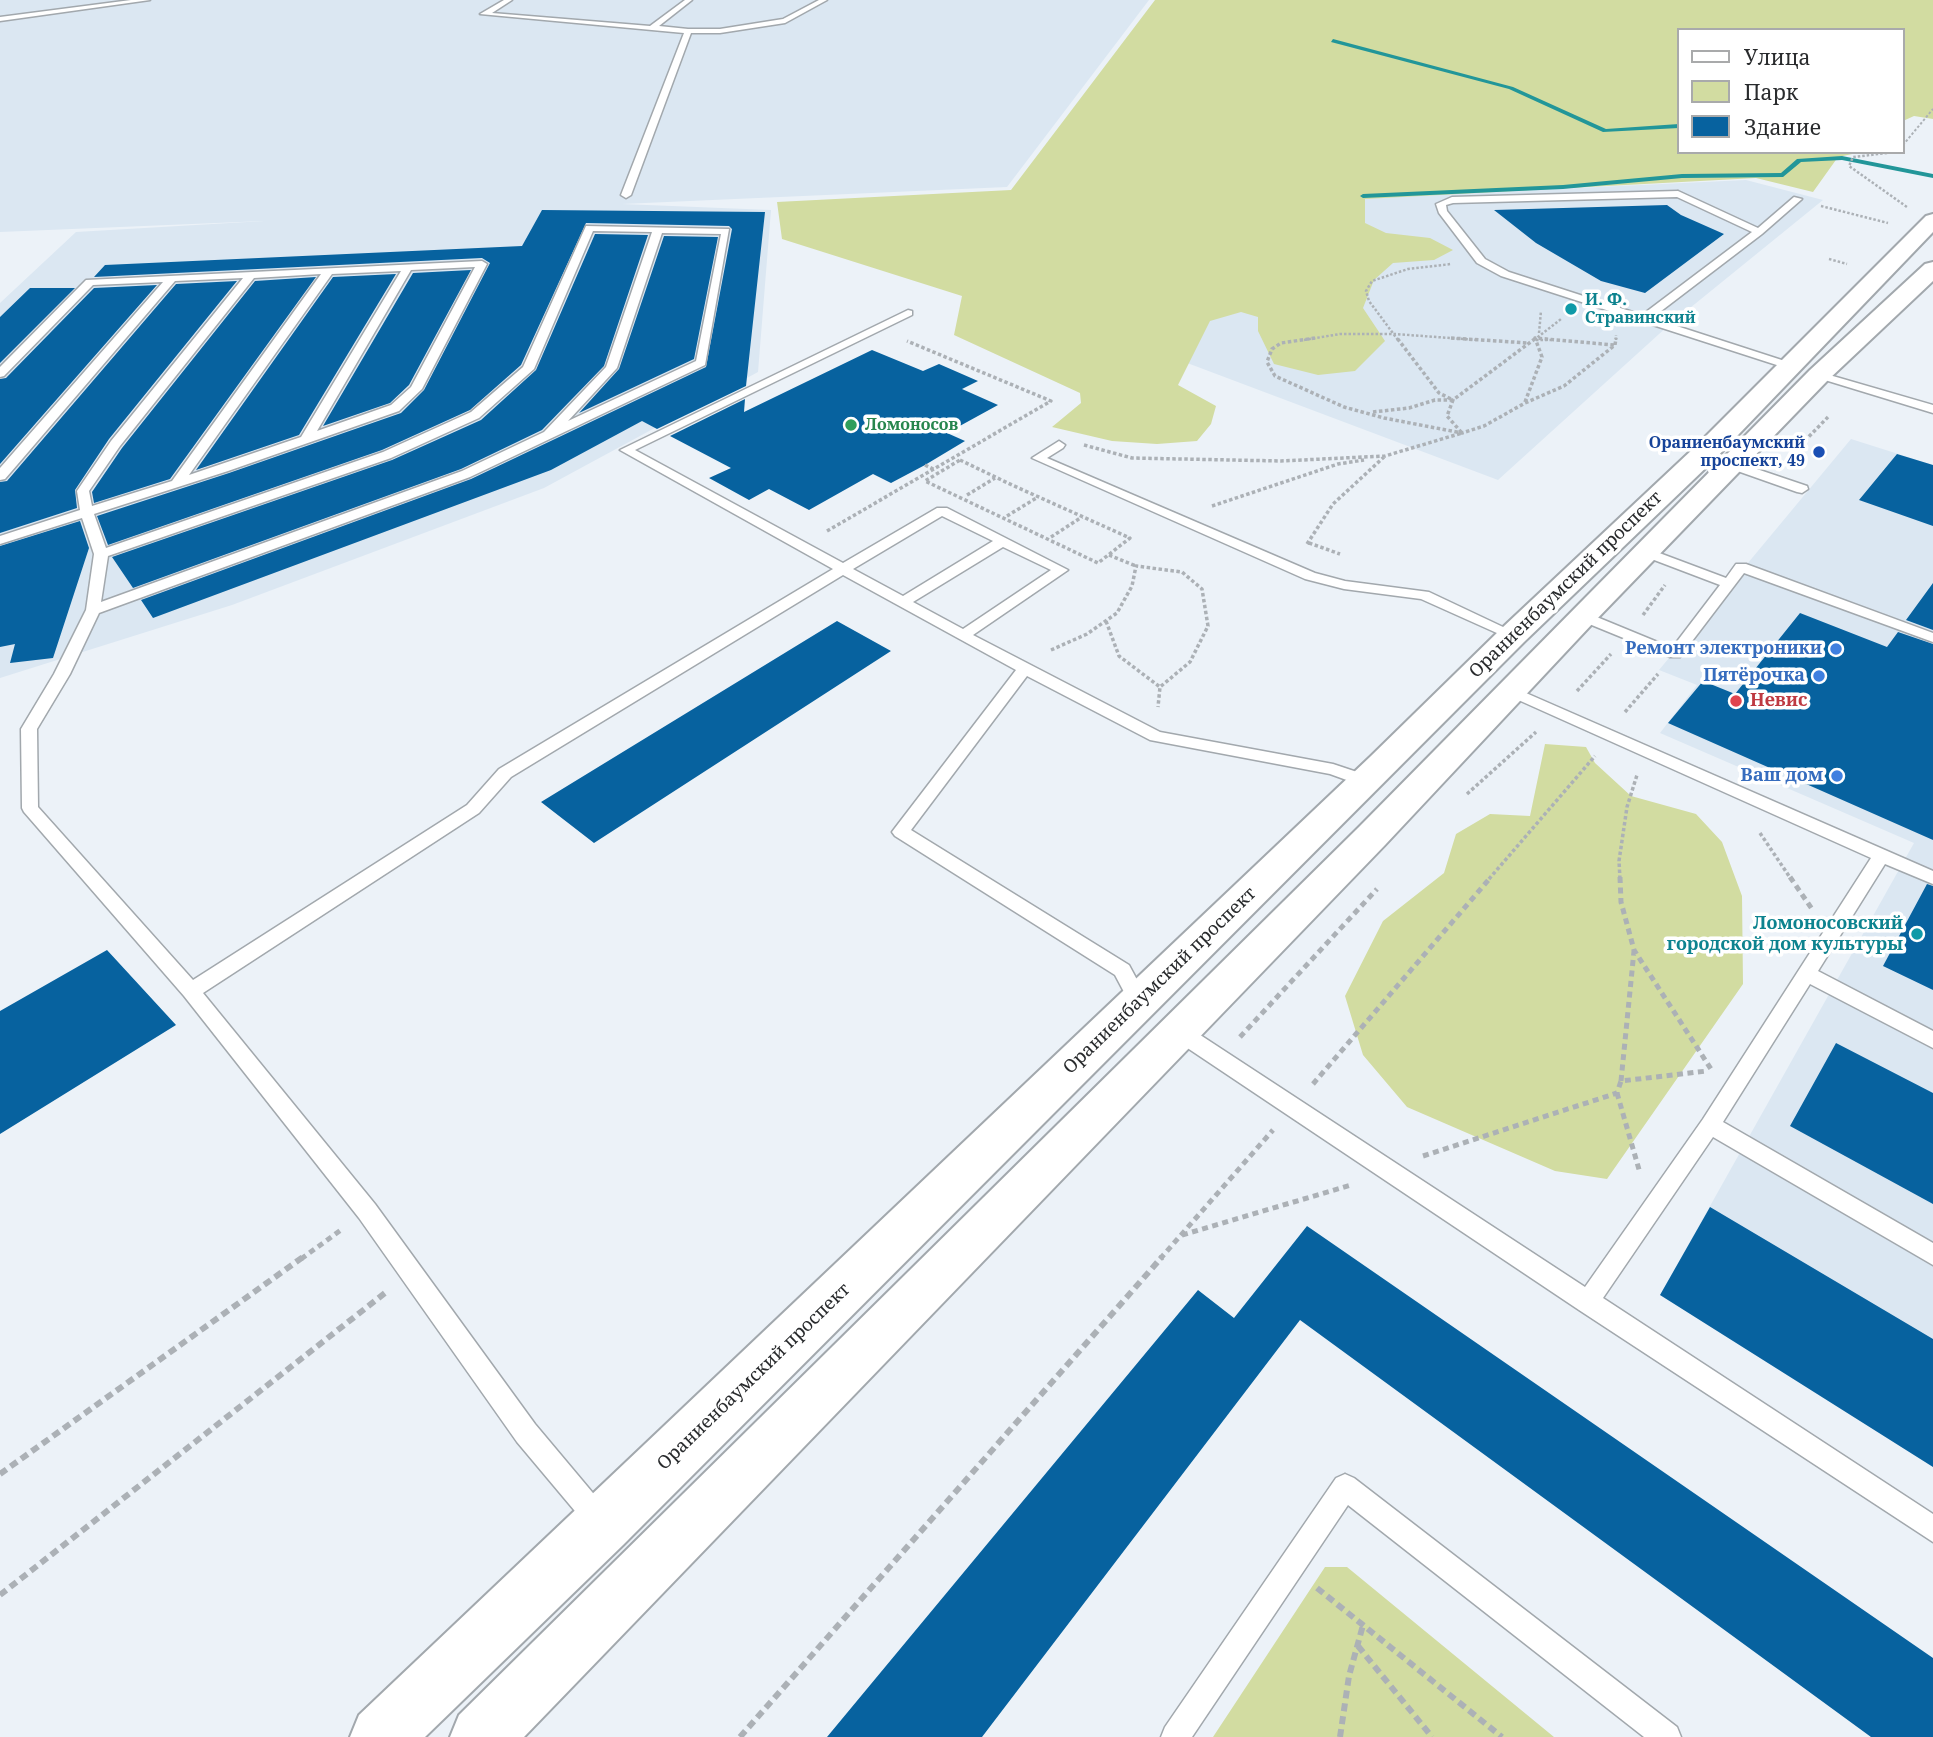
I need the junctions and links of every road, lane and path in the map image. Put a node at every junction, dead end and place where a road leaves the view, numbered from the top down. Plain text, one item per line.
1 (147, 0) edge
2 (509, 0) edge
3 (689, 0) edge
4 (824, 0) edge
5 (0, 19) edge
6 (652, 28) junction
7 (688, 31) junction
8 (1933, 109) edge
9 (1905, 143) edge
10 (1882, 154) edge
11 (626, 195) dead end
12 (1797, 199) dead end
13 (1818, 205) dead end
14 (1924, 216) edge
15 (1890, 223) dead end
16 (658, 230) junction
17 (1759, 232) junction
18 (1482, 261) junction
19 (408, 267) junction
20 (1933, 270) edge
21 (329, 271) junction
22 (251, 275) junction
23 (172, 278) junction
24 (1587, 301) junction
25 (1618, 310) junction
26 (908, 313) dead end
27 (1645, 318) junction
28 (878, 328) junction
29 (1395, 334) junction
30 (1535, 338) junction
31 (1529, 343) junction
32 (1615, 345) junction
33 (1790, 366) junction
34 (0, 374) edge
35 (1819, 375) junction
36 (1857, 386) junction
37 (1453, 400) junction
38 (1525, 403) junction
39 (1933, 409) edge
40 (1368, 412) junction
41 (1462, 433) junction
42 (548, 435) junction
43 (306, 439) junction
44 (1059, 445) dead end
45 (1703, 454) junction
46 (1385, 456) junction
47 (1117, 462) dead end
48 (925, 465) dead end
49 (1733, 465) junction
50 (937, 471) junction
51 (0, 476) edge
52 (996, 477) junction
53 (1770, 477) junction
54 (176, 484) junction
55 (1802, 489) dead end
56 (1038, 497) junction
57 (961, 499) junction
58 (1203, 499) dead end
59 (1215, 504) junction
60 (1227, 509) dead end
61 (87, 512) junction
62 (1082, 516) junction
63 (1003, 519) junction
64 (1185, 522) junction
65 (1612, 539) junction
66 (0, 540) edge
67 (1048, 540) junction
68 (1003, 541) junction
69 (1307, 543) junction
70 (800, 544) junction
71 (1646, 552) junction
72 (101, 554) junction
73 (1109, 555) junction
74 (1346, 556) dead end
75 (1680, 565) junction
76 (1136, 566) junction
77 (843, 569) junction
78 (1310, 576) junction
79 (1727, 583) junction
80 (903, 602) junction
81 (93, 610) junction
82 (1582, 616) junction
83 (1106, 621) junction
84 (963, 635) junction
85 (1513, 635) junction
86 (1628, 635) junction
87 (1933, 638) edge
88 (1675, 654) junction
89 (1006, 659) junction
90 (1025, 669) junction
91 (1160, 687) junction
92 (1510, 691) junction
93 (1558, 712) junction
94 (1156, 736) junction
95 (1611, 736) junction
96 (1645, 751) junction
97 (1366, 781) junction
98 (1405, 800) junction
99 (1458, 802) dead end
100 (1757, 828) dead end
101 (1881, 856) junction
102 (1933, 878) edge
103 (1382, 884) dead end
104 (1830, 936) junction
105 (1634, 950) junction
106 (1807, 974) junction
107 (191, 991) junction
108 (1139, 1002) junction
109 (1178, 1031) junction
110 (1933, 1040) edge
111 (1220, 1058) junction
112 (1747, 1067) junction
113 (1712, 1071) junction
114 (1621, 1081) junction
115 (1617, 1093) junction
116 (1729, 1095) junction
117 (1295, 1106) junction
118 (1710, 1125) junction
119 (1394, 1172) junction
120 (368, 1211) junction
121 (1650, 1211) junction
122 (1181, 1236) junction
123 (1933, 1255) edge
124 (412, 1273) junction
125 (1587, 1301) junction
126 (0, 1474) edge
127 (603, 1525) junction
128 (1933, 1529) edge
129 (1291, 1566) junction
130 (644, 1571) junction
131 (0, 1595) edge
132 (1363, 1625) junction
133 (1358, 1646) junction
134 (389, 1734) edge
135 (481, 1737) edge
136 (740, 1737) edge
137 (1175, 1737) edge
138 (1340, 1737) edge
139 (1432, 1737) edge
140 (1502, 1737) edge
141 (1667, 1737) edge

1 - 5 lane
2 - 6 lane
3 - 6 lane
4 - 7 lane
6 - 7 lane
7 - 11 lane
8 - 9 path
10 - 14 path
12 - 17 lane
13 - 15 path
14 - 33 main road, Ораниенбаумский проспект
16 - 42 lane
16 - 42 lane
16 - 72 lane
17 - 18 lane
17 - 27 lane
18 - 24 lane
18 - 29 path
19 - 21 lane
19 - 43 lane
19 - 43 lane
20 - 35 main road, Ораниенбаумский проспект
21 - 22 lane
21 - 54 lane
22 - 23 lane
22 - 61 lane
23 - 34 lane
23 - 51 lane
24 - 25 lane
24 - 30 path
25 - 27 lane
25 - 32 path
26 - 28 lane
27 - 33 lane
28 - 50 path
28 - 70 lane
29 - 31 path
29 - 37 path
29 - 40 path
30 - 31 path
30 - 32 path
30 - 38 path
31 - 37 path
32 - 38 path
33 - 35 main road
33 - 45 main road, Ораниенбаумский проспект
35 - 36 lane
35 - 49 main road, Ораниенбаумский проспект
36 - 39 lane
36 - 53 path
37 - 40 path
37 - 41 path
38 - 41 path
40 - 41 path
41 - 46 path
42 - 81 lane
43 - 54 lane
44 - 64 lane
45 - 49 main road
45 - 65 main road, Ораниенбаумский проспект
46 - 47 path
46 - 59 path
46 - 69 path
48 - 50 path
49 - 53 lane
49 - 71 main road, Ораниенбаумский проспект
50 - 52 path
50 - 57 path
50 - 70 path
52 - 56 path
52 - 57 path
53 - 55 lane
54 - 61 lane
56 - 62 path
56 - 63 path
57 - 63 path
58 - 59 path
59 - 60 path
59 - 64 path
61 - 66 lane
61 - 72 lane
62 - 67 path
62 - 73 path
63 - 67 path
64 - 78 lane
65 - 71 main road
65 - 85 main road, Ораниенбаумский проспект
67 - 73 path
68 - 77 lane
68 - 80 lane
68 - 84 lane
69 - 74 path
69 - 78 path
70 - 77 lane
71 - 75 lane
71 - 82 main road, Ораниенбаумский проспект
72 - 81 lane
73 - 76 path
75 - 79 lane
75 - 86 path
76 - 83 path
76 - 91 path
77 - 80 lane
77 - 107 lane
78 - 85 lane
79 - 87 lane
79 - 88 lane
80 - 84 lane
81 - 107 lane
82 - 86 lane
82 - 92 main road, Ораниенбаумский проспект
83 - 89 path
83 - 91 path
84 - 89 lane
85 - 97 main road, Ораниенбаумский проспект
86 - 88 lane
86 - 93 path
88 - 95 path
89 - 90 lane
90 - 94 lane
90 - 108 lane
91 - 94 path
92 - 93 lane
92 - 98 main road, Ораниенбаумский проспект
93 - 95 lane
93 - 99 path
94 - 97 lane
95 - 96 lane
95 - 117 path
96 - 101 lane
96 - 105 path
97 - 98 main road
97 - 108 main road, Ораниенбаумский проспект
98 - 109 main road, Ораниенбаумский проспект
100 - 104 path
101 - 102 lane
101 - 104 lane
103 - 111 path
104 - 106 lane
105 - 113 path
105 - 114 path
106 - 110 lane
106 - 112 lane
107 - 120 lane
108 - 109 main road
108 - 127 main road, Ораниенбаумский проспект
109 - 111 lane
109 - 130 main road, Ораниенбаумский проспект
111 - 117 lane
112 - 113 path
112 - 116 lane
113 - 114 path
113 - 116 path
114 - 115 path
115 - 119 path
115 - 121 path
116 - 118 lane
117 - 119 lane
117 - 122 path
118 - 121 lane
118 - 123 lane
119 - 122 path
119 - 125 lane
120 - 124 lane
120 - 126 path
121 - 125 lane
122 - 136 path
124 - 127 lane
124 - 131 path
125 - 128 lane
127 - 130 main road
127 - 134 main road, Ораниенбаумский проспект
129 - 132 path
129 - 137 lane
129 - 141 lane
130 - 135 main road, Ораниенбаумский проспект
132 - 133 path
132 - 140 path
133 - 138 path
133 - 139 path

